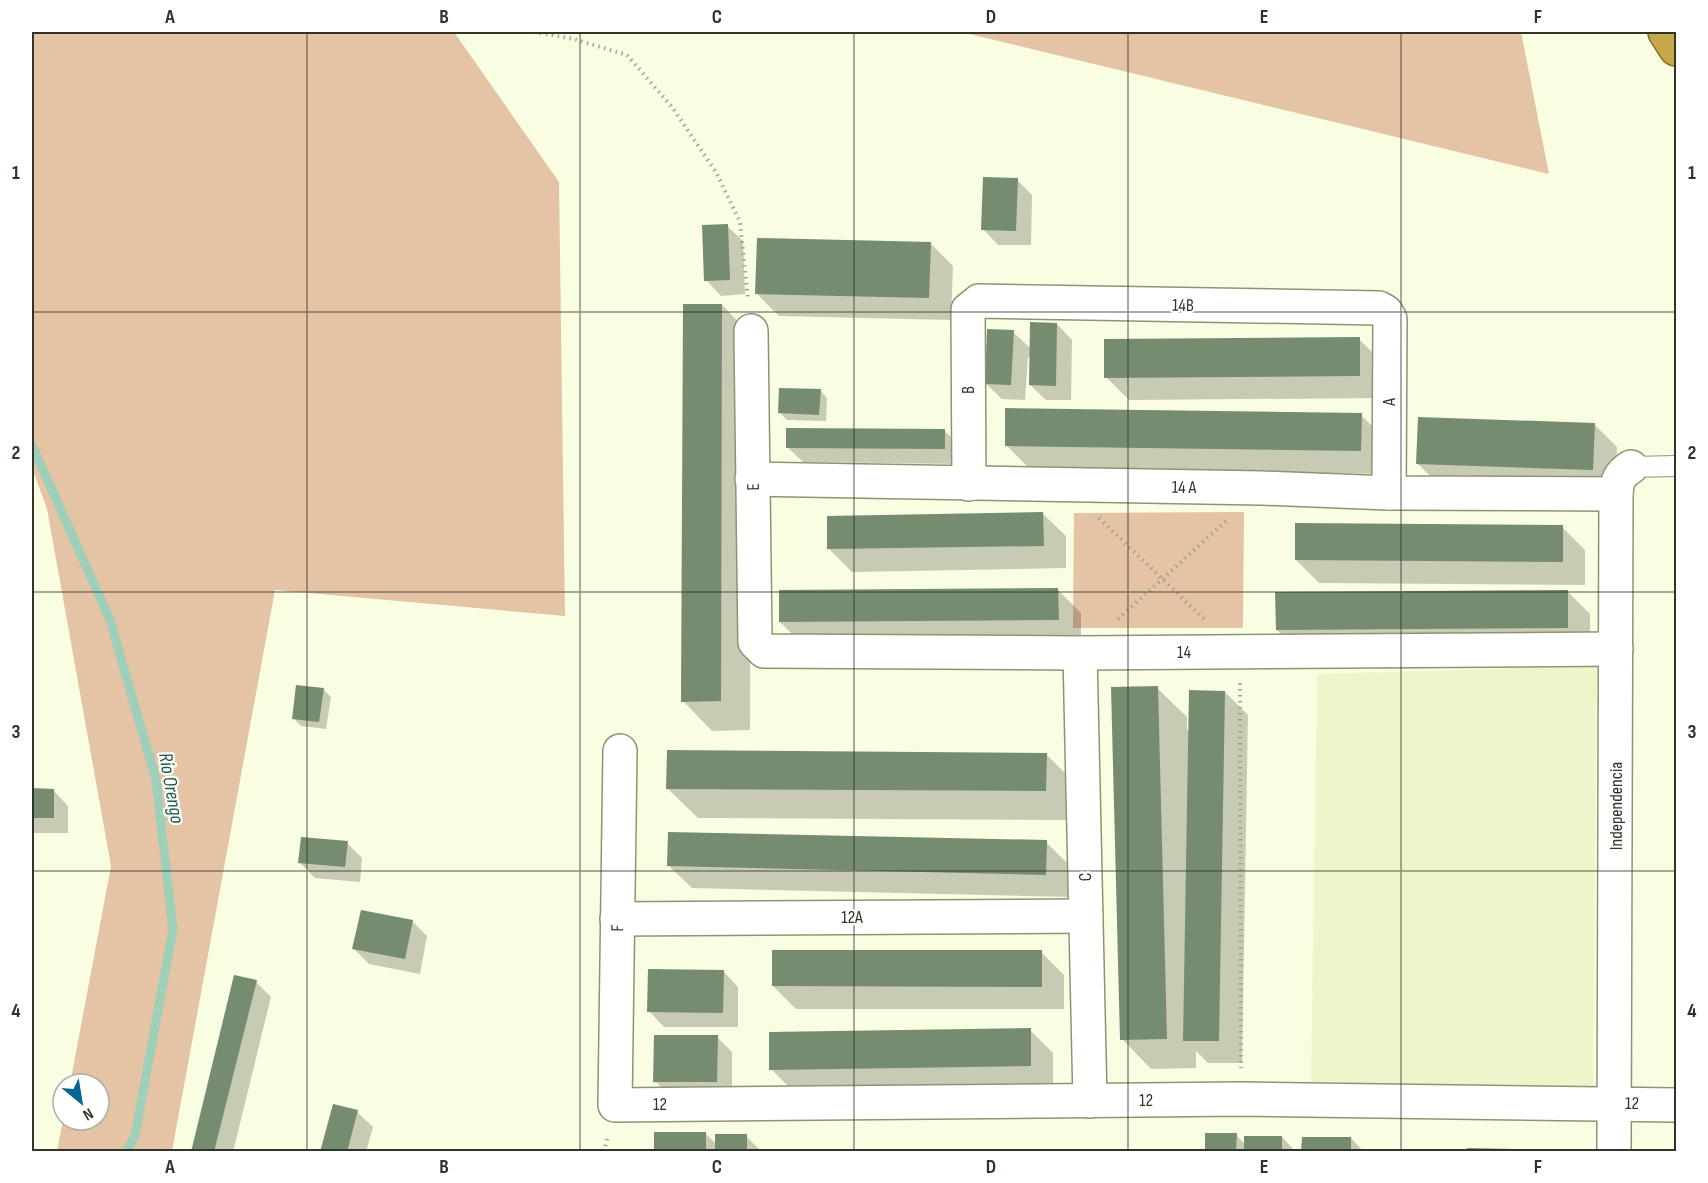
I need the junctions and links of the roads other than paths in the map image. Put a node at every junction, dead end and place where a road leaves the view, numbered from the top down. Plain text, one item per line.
1 (1665, 32) edge
2 (1677, 49) edge
3 (978, 301) joint
4 (1386, 312) joint
5 (751, 331) road end
6 (1677, 466) edge
7 (752, 479) junction
8 (1624, 480) junction
9 (969, 484) junction
10 (1389, 493) junction
11 (755, 642) joint
12 (1616, 649) junction
13 (1080, 653) junction
14 (620, 751) dead end
15 (1086, 915) junction
16 (617, 919) junction
17 (1090, 1101) junction
18 (1615, 1103) junction
19 (615, 1105) joint
20 (1677, 1105) edge
21 (1614, 1152) edge

1 - 2 highway
3 - 4 street, 14B
3 - 9 street, B
4 - 10 street, A
5 - 7 street, E
6 - 8 lane
7 - 9 street, 14 A
7 - 11 street, E
8 - 10 street, 14 A
8 - 12 street, Independencia
9 - 10 street, 14 A
11 - 13 street, 14
12 - 13 street, 14
12 - 18 street, Independencia
13 - 15 street, C
14 - 16 street, F
15 - 16 street, 12A
15 - 17 street, C
16 - 19 street, F
17 - 18 street, 12
17 - 19 street, 12
18 - 20 street, 12
18 - 21 street, Independencia

